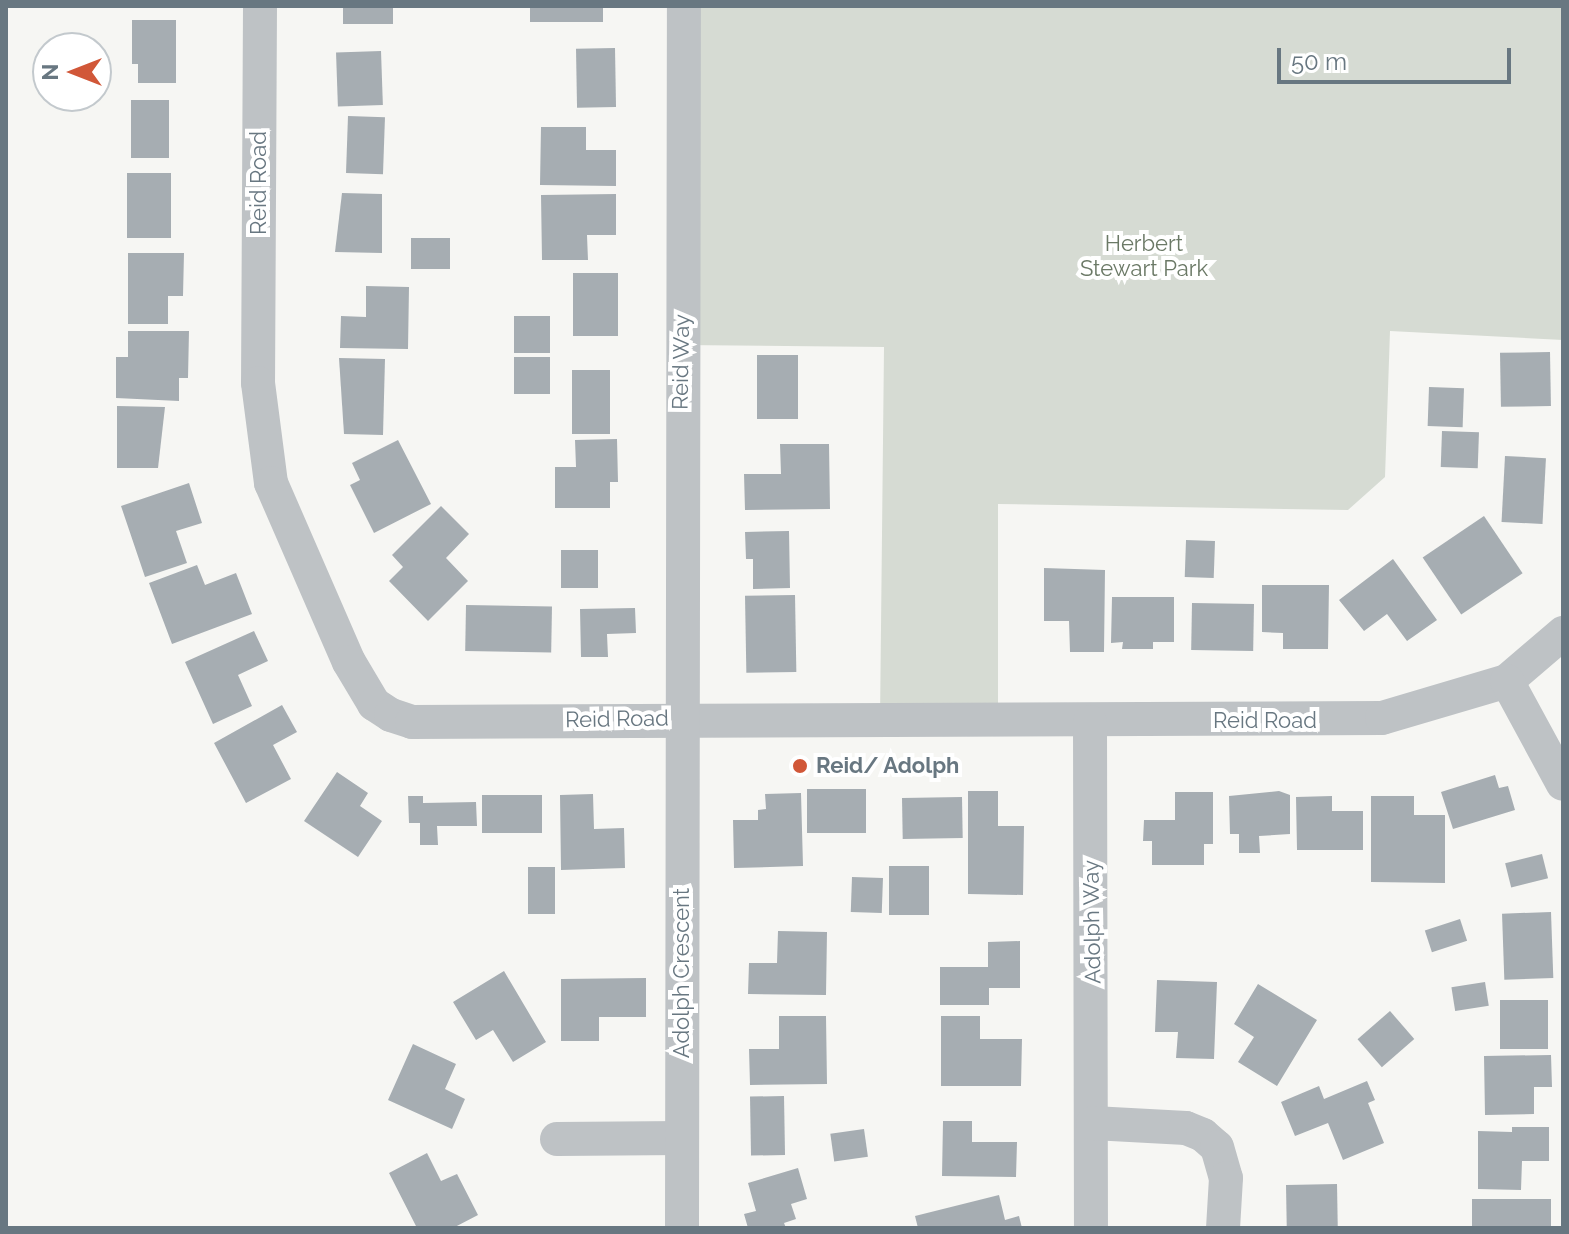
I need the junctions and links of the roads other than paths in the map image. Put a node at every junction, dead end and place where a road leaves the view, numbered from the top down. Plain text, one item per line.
1 (260, 6) edge
2 (684, 6) edge
3 (1563, 633) edge
4 (1507, 681) junction
5 (679, 718) junction
6 (1090, 722) junction
7 (1563, 784) edge
8 (1093, 1123) junction
9 (682, 1138) junction
10 (557, 1139) dead end
11 (682, 1228) edge
12 (1091, 1228) edge
13 (1223, 1228) edge

1 - 5 street, Reid Road
2 - 5 street, Reid Way
3 - 4 street, Reid Road
4 - 6 street, Reid Road
4 - 7 street
5 - 6 street, Reid Road
5 - 9 street, Adolph Crescent
6 - 8 street, Adolph Way
8 - 12 street, Adolph Way
8 - 13 street
9 - 10 street
9 - 11 street, Adolph Crescent

